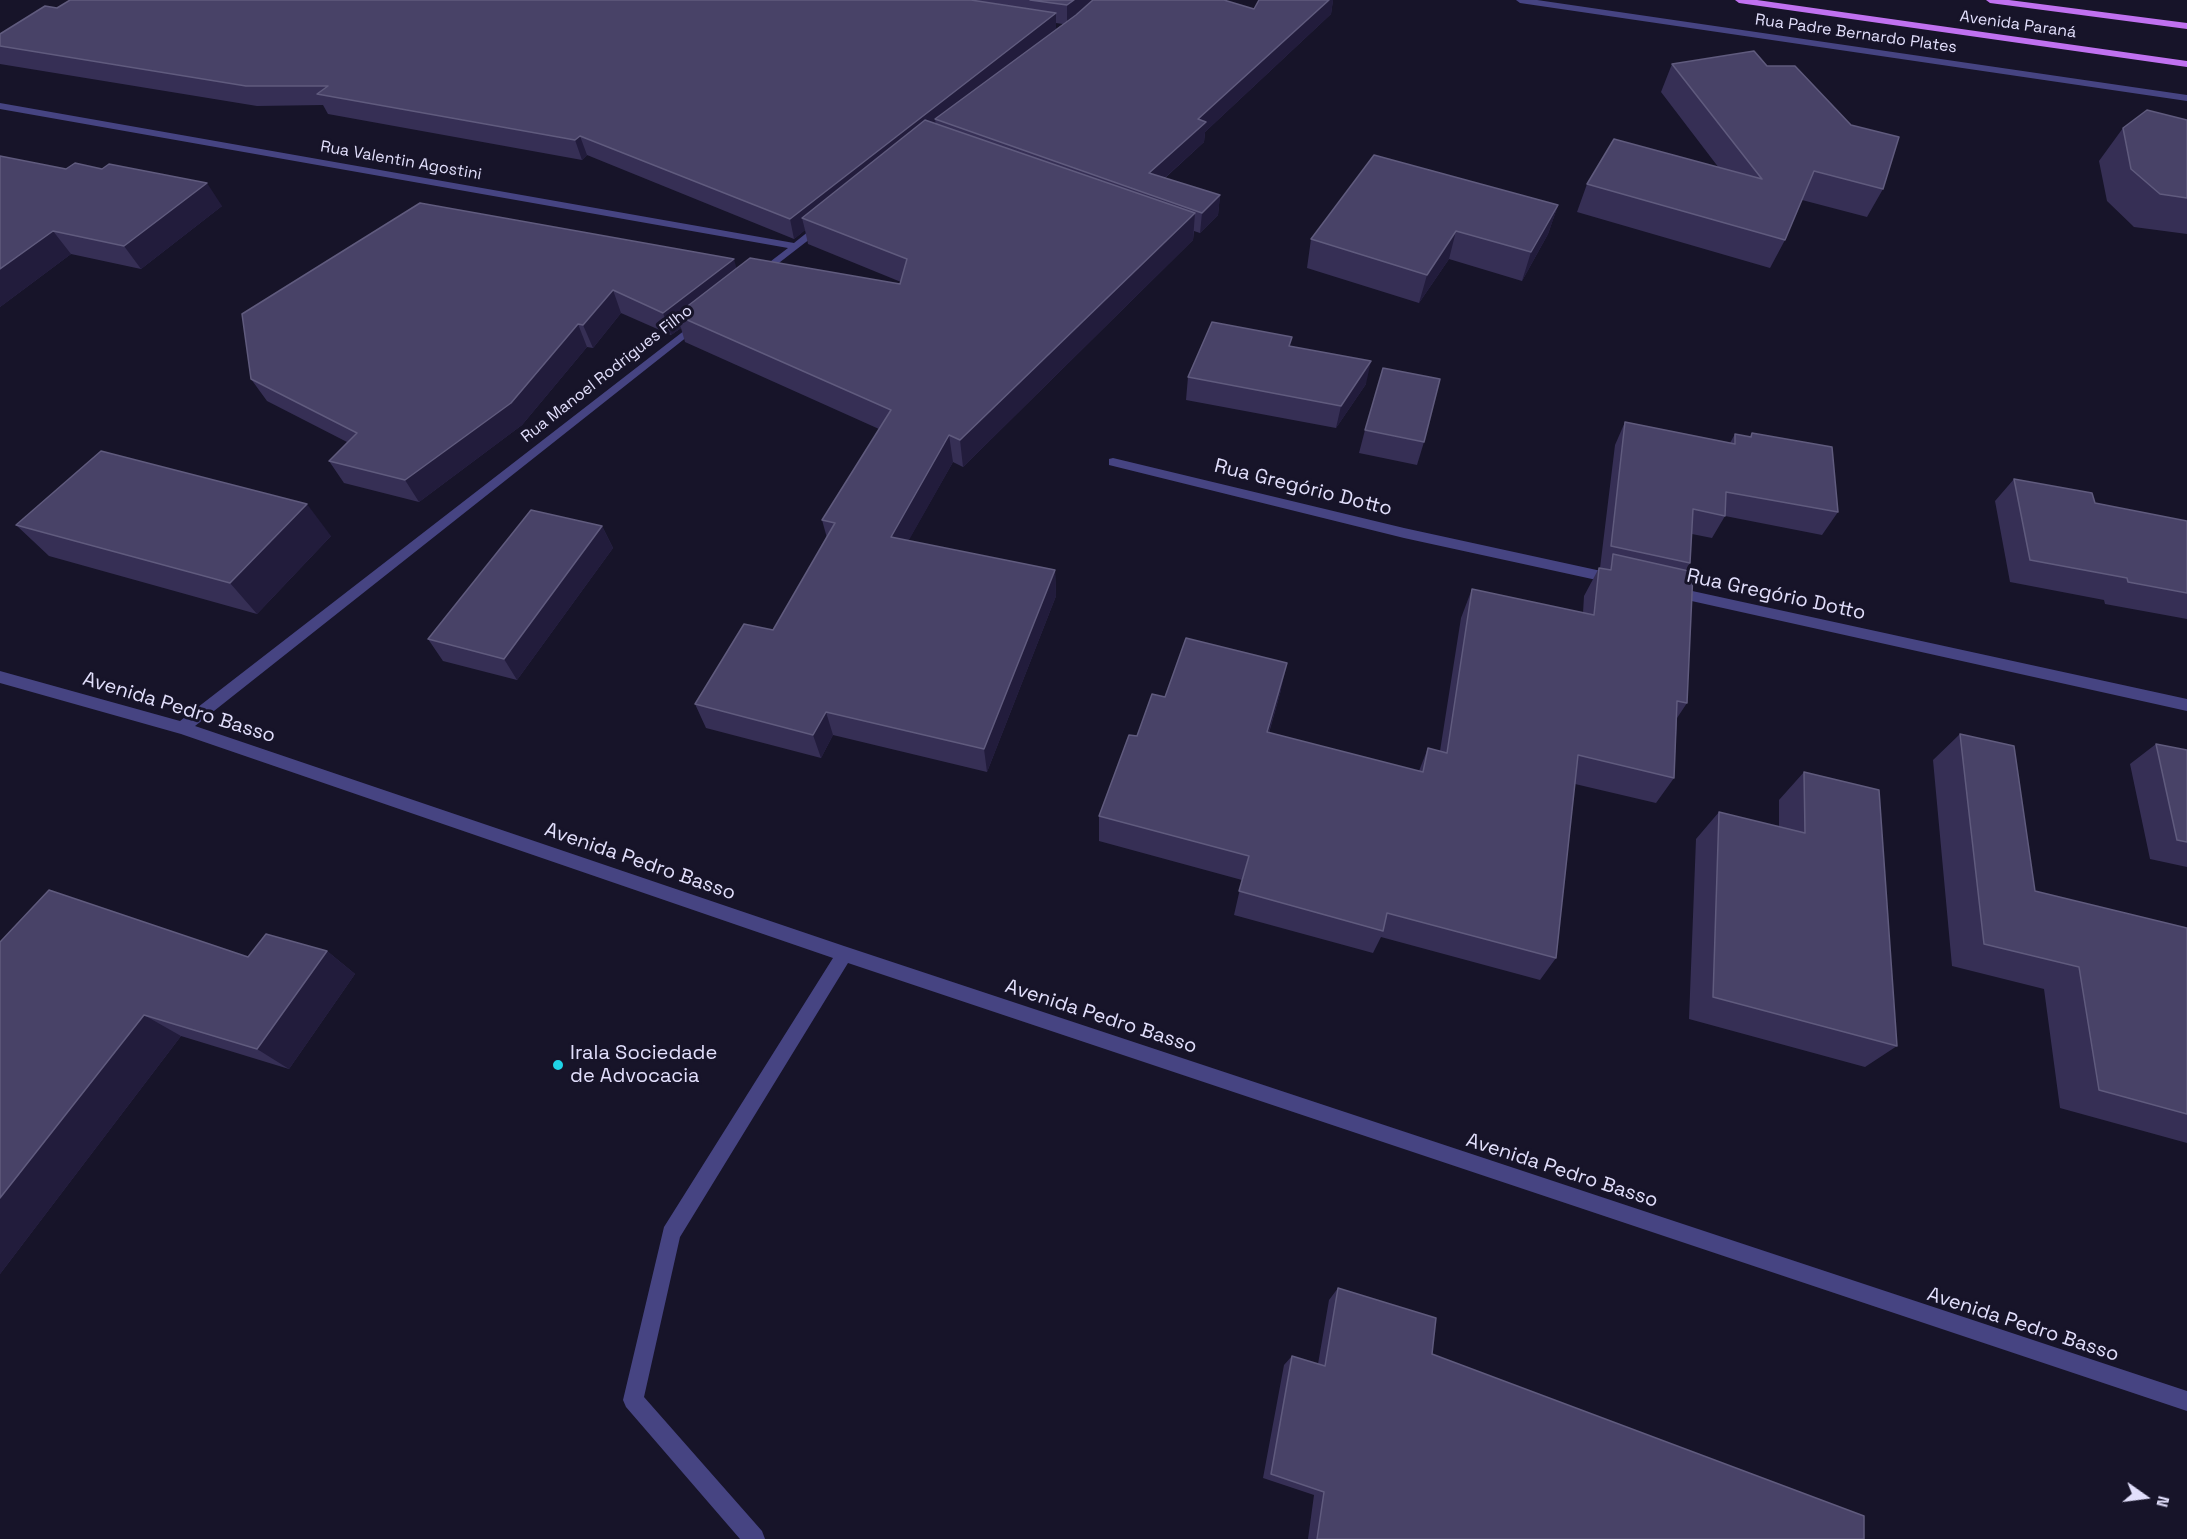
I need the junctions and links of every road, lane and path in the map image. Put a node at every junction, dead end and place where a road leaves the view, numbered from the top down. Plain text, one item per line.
1 (1520, 0) edge
2 (1739, 0) edge
3 (1990, 0) edge
4 (2187, 26) edge
5 (2187, 64) edge
6 (2187, 98) edge
7 (0, 106) edge
8 (833, 216) edge
9 (796, 246) junction
10 (750, 283) edge
11 (713, 312) edge
12 (1113, 462) dead end
13 (1626, 582) edge
14 (1661, 590) edge
15 (0, 677) edge
16 (2187, 705) edge
17 (182, 728) junction
18 (844, 954) junction
19 (2187, 1401) edge
20 (754, 1539) edge

1 - 6 street, Rua Padre Bernardo Plates
2 - 5 main road, Avenida Paraná
3 - 4 main road, Avenida Paraná
7 - 9 street, Rua Valentin Agostini
8 - 9 street
9 - 10 street
11 - 17 street, Rua Manoel Rodrigues Filho
12 - 13 street, Rua Gregório Dotto
14 - 16 street, Rua Gregório Dotto
15 - 17 street, Avenida Pedro Basso
17 - 18 street, Avenida Pedro Basso
18 - 19 street, Avenida Pedro Basso
18 - 20 street

